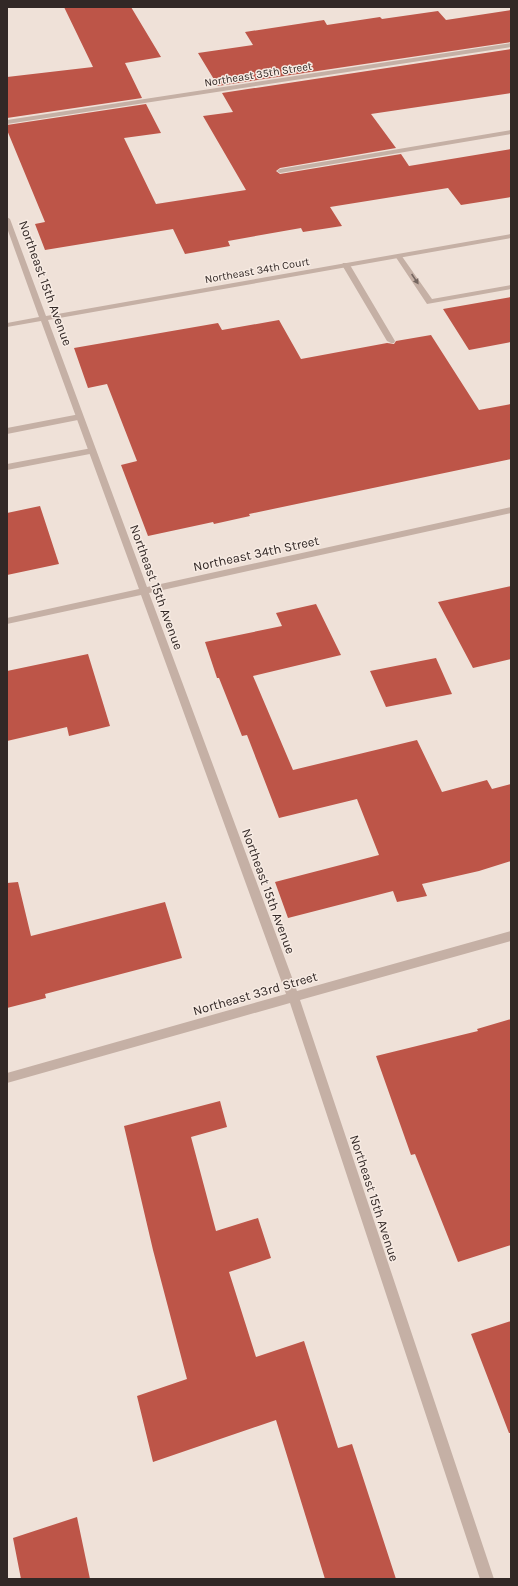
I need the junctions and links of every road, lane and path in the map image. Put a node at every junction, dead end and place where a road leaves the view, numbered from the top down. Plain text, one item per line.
1 (511, 45) edge
2 (7, 122) edge
3 (511, 132) edge
4 (280, 171) dead end
5 (7, 219) edge
6 (511, 236) edge
7 (399, 256) junction
8 (346, 265) junction
9 (511, 286) edge
10 (44, 319) junction
11 (7, 326) edge
12 (391, 341) dead end
13 (80, 417) junction
14 (7, 431) edge
15 (92, 451) junction
16 (7, 467) edge
17 (511, 510) edge
18 (144, 590) junction
19 (7, 621) edge
20 (511, 936) edge
21 (293, 997) junction
22 (7, 1078) edge
23 (488, 1579) edge

1 - 2 street, Northeast 35th Street
3 - 4 street
5 - 10 street, Northeast 15th Avenue
6 - 7 street, Northeast 34th Court
7 - 8 street, Northeast 34th Court
7 -> 9 street
8 - 10 street, Northeast 34th Court
8 - 12 street
10 - 11 street, Northeast 34th Court
10 - 13 street, Northeast 15th Avenue
13 - 14 street
13 - 15 street, Northeast 15th Avenue
15 - 16 street
15 - 18 street, Northeast 15th Avenue
17 - 18 street, Northeast 34th Street
18 - 19 street, Northeast 34th Street
18 - 21 street, Northeast 15th Avenue
20 - 21 street, Northeast 33rd Street
21 - 22 street, Northeast 33rd Street
21 - 23 street, Northeast 15th Avenue

